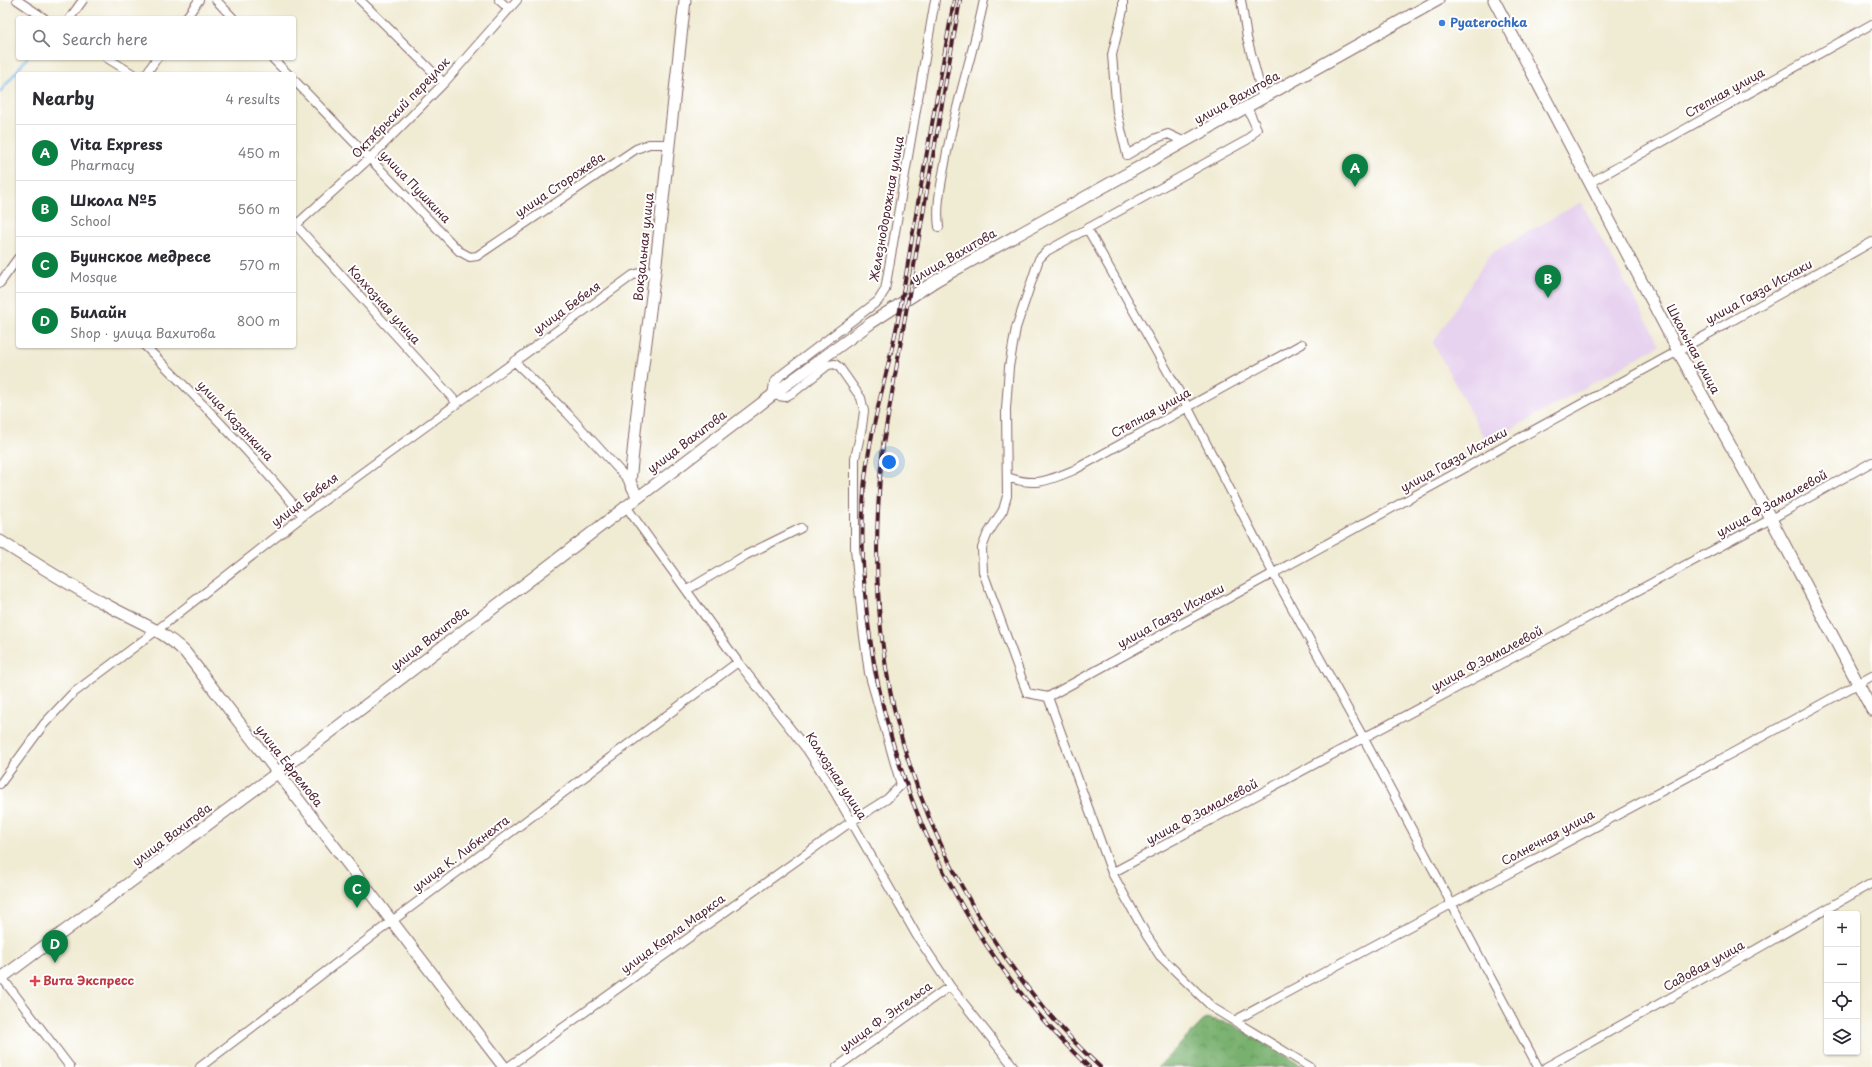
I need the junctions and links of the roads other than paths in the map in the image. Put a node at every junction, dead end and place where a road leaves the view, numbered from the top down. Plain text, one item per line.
1 (17, 0) edge
2 (83, 0) edge
3 (199, 0) edge
4 (216, 0) edge
5 (360, 0) edge
6 (499, 0) edge
7 (517, 0) edge
8 (685, 0) edge
9 (935, 0) edge
10 (984, 0) edge
11 (1123, 0) edge
12 (1241, 0) edge
13 (1438, 0) edge
14 (1494, 0) edge
15 (509, 9) junction
16 (41, 16) edge
17 (71, 16) edge
18 (187, 16) edge
19 (231, 16) edge
20 (1872, 24) edge
21 (110, 60) edge
22 (156, 60) edge
23 (274, 60) edge
24 (130, 72) edge
25 (147, 72) edge
26 (286, 72) edge
27 (296, 82) edge
28 (444, 83) junction
29 (1263, 98) junction
30 (1247, 107) junction
31 (1184, 142) junction
32 (668, 144) junction
33 (370, 158) junction
34 (1591, 182) junction
35 (296, 223) edge
36 (296, 225) edge
37 (939, 227) dead end
38 (1086, 228) junction
39 (1872, 242) edge
40 (470, 257) joint
41 (16, 261) edge
42 (654, 272) junction
43 (0, 283) edge
44 (1302, 344) dead end
45 (147, 348) edge
46 (1678, 351) junction
47 (514, 361) junction
48 (772, 395) junction
49 (457, 403) junction
50 (1187, 406) junction
51 (1872, 462) edge
52 (1006, 477) junction
53 (630, 482) junction
54 (637, 496) junction
55 (625, 506) junction
56 (303, 516) junction
57 (1771, 519) junction
58 (801, 528) dead end
59 (0, 542) edge
60 (1273, 573) junction
61 (687, 590) junction
62 (157, 630) junction
63 (738, 662) junction
64 (1872, 676) edge
65 (1858, 684) junction
66 (1048, 697) junction
67 (1872, 710) edge
68 (1364, 739) junction
69 (277, 773) junction
70 (0, 784) edge
71 (852, 822) junction
72 (1112, 873) junction
73 (1872, 883) edge
74 (1450, 904) junction
75 (392, 921) junction
76 (1, 977) edge
77 (950, 986) junction
78 (1234, 1021) junction
79 (70, 1067) edge
80 (200, 1067) edge
81 (504, 1067) edge
82 (508, 1067) edge
83 (837, 1067) edge
84 (1014, 1067) edge
85 (1310, 1067) edge
86 (1538, 1067) edge
87 (1546, 1067) edge

1 - 16 street
2 - 17 street
3 - 18 street
4 - 19 street
5 - 28 street
6 - 15 street
7 - 15 street, Октябрьский переулок
8 - 32 main road, Вокзальная улица
9 - 48 street, Железнодорожная улица
10 - 37 street
11 - 31 street
12 - 29 street
13 - 29 main road, улица Вахитова
14 - 34 main road, Школьная улица
15 - 28 street, Октябрьский переулок
20 - 34 street, Степная улица
21 - 24 street
22 - 25 street
23 - 26 street
27 - 33 street, улица Пушкина
28 - 33 street, Октябрьский переулок
29 - 30 main road, улица Вахитова
30 - 31 main road, улица Вахитова
30 - 38 street
31 - 48 main road, улица Вахитова
32 - 40 street, улица Сторожева
32 - 42 main road, Вокзальная улица
33 - 35 street, Октябрьский переулок
33 - 40 street, улица Пушкина
34 - 46 main road, Школьная улица
36 - 49 street, Колхозная улица
38 - 50 street
38 - 52 street
39 - 46 street, улица Гаяза Исхаки
41 - 43 street
42 - 47 street, улица Бебеля
42 - 53 main road, Вокзальная улица
44 - 50 street, Степная улица
45 - 56 street, улица Казанкина
46 - 57 main road, Школьная улица
46 - 60 street, улица Гаяза Исхаки
47 - 49 street, улица Бебеля
47 - 53 street
48 - 54 main road, улица Вахитова
48 - 71 street, улица Карла Маркса
49 - 56 street, улица Бебеля
50 - 52 street, Степная улица
50 - 60 street
51 - 57 street, улица Ф.Замалеевой
52 - 66 street
53 - 54 main road
54 - 55 main road, улица Вахитова
55 - 61 street, Колхозная улица
55 - 69 main road, улица Вахитова
56 - 62 street, улица Бебеля
57 - 65 main road, Школьная улица
57 - 68 street, улица Ф.Замалеевой
58 - 61 street
59 - 62 main road, улица Ефремова
60 - 66 street, улица Гаяза Исхаки
60 - 68 street
61 - 63 street, Колхозная улица
62 - 69 main road, улица Ефремова
62 - 70 street, улица Бебеля
63 - 71 street, Колхозная улица
63 - 75 street, улица К. Либкнехта
64 - 65 street, Солнечная улица
65 - 67 main road, Школьная улица
65 - 74 street, Солнечная улица
66 - 72 street
68 - 72 street, улица Ф.Замалеевой
68 - 74 street
69 - 75 main road, улица Ефремова
69 - 76 main road, улица Вахитова
71 - 77 street, Колхозная улица
71 - 82 street, улица Карла Маркса
72 - 78 street
73 - 87 street, Садовая улица
74 - 78 street, Солнечная улица
74 - 86 street
75 - 80 street, улица К. Либкнехта
75 - 81 main road, улица Ефремова
76 - 79 street
77 - 83 street, улица Ф. Энгельса
77 - 84 street, Колхозная улица
78 - 85 street

